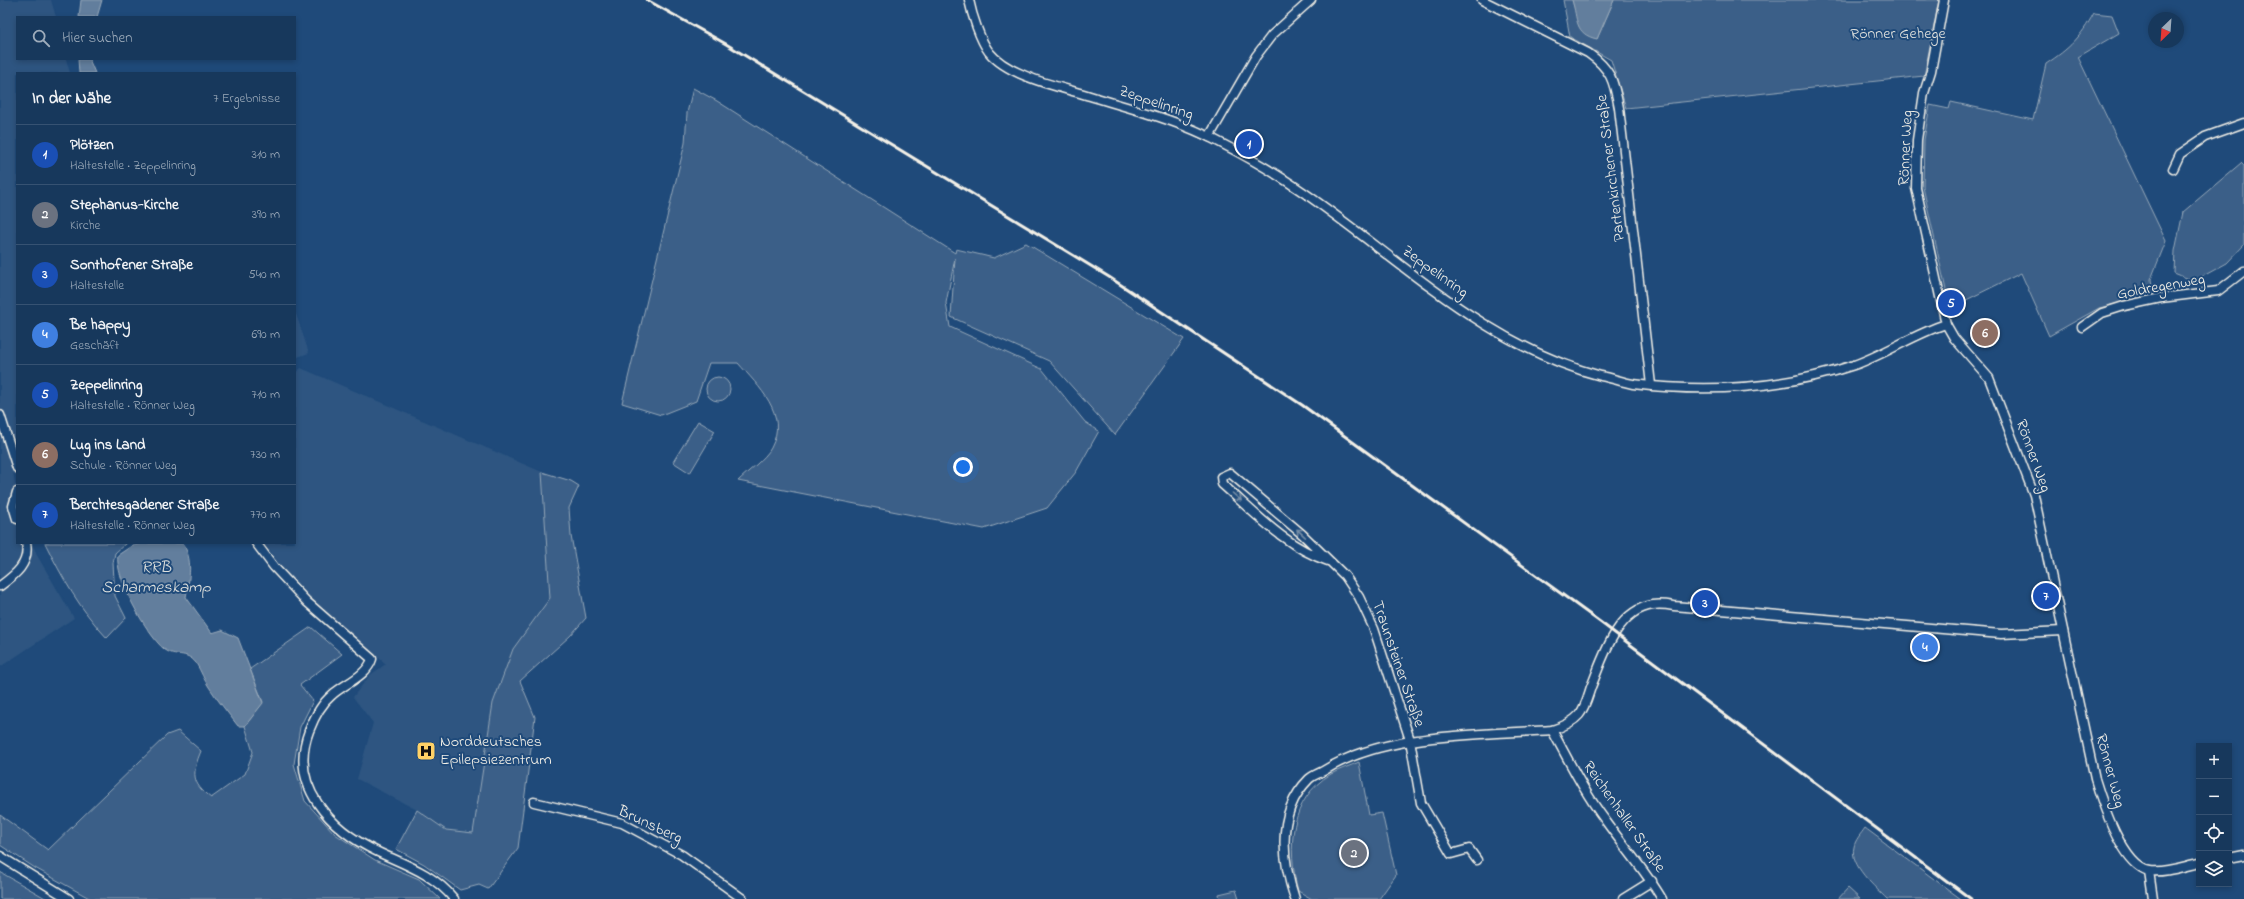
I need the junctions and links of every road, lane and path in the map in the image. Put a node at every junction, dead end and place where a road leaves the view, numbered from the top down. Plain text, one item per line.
1 (969, 0) edge
2 (1311, 0) edge
3 (1482, 0) edge
4 (1944, 0) edge
5 (2244, 123) edge
6 (1209, 137) junction
7 (2173, 169) dead end
8 (2244, 271) edge
9 (1946, 324) junction
10 (2082, 328) dead end
11 (1651, 385) junction
12 (0, 415) edge
13 (16, 465) edge
14 (16, 496) edge
15 (16, 516) edge
16 (26, 544) edge
17 (257, 544) edge
18 (1328, 561) junction
19 (0, 586) edge
20 (2063, 632) junction
21 (1552, 730) junction
22 (1410, 740) junction
23 (534, 802) dead end
24 (2244, 855) edge
25 (0, 856) edge
26 (2232, 857) edge
27 (1477, 860) dead end
28 (2196, 864) edge
29 (2149, 871) junction
30 (1652, 881) junction
31 (69, 899) edge
32 (454, 899) edge
33 (743, 899) edge
34 (1295, 899) edge
35 (1624, 899) edge
36 (1662, 899) edge
37 (2153, 899) edge

1 - 6 street, Zeppelinring
2 - 6 street
3 - 11 street, Partenkirchener Straße
4 - 9 street, Rönner Weg
5 - 7 street
6 - 11 street, Zeppelinring
8 - 10 street, Goldregenweg
9 - 11 street, Zeppelinring
9 - 20 street, Rönner Weg
12 - 13 street
14 - 15 street
16 - 19 street
17 - 32 street
18 -> 18 street, Traunsteiner Straße
18 - 22 street, Traunsteiner Straße
20 - 21 street
20 - 29 street, Rönner Weg
21 - 22 street
21 - 30 street, Reichenhaller Straße
22 - 27 street, Traunsteiner Straße
22 - 34 street
23 - 33 street, Brunsberg
24 - 26 street
25 - 31 street
28 - 29 street
29 - 37 street
30 - 35 street
30 - 36 street, Reichenhaller Straße

